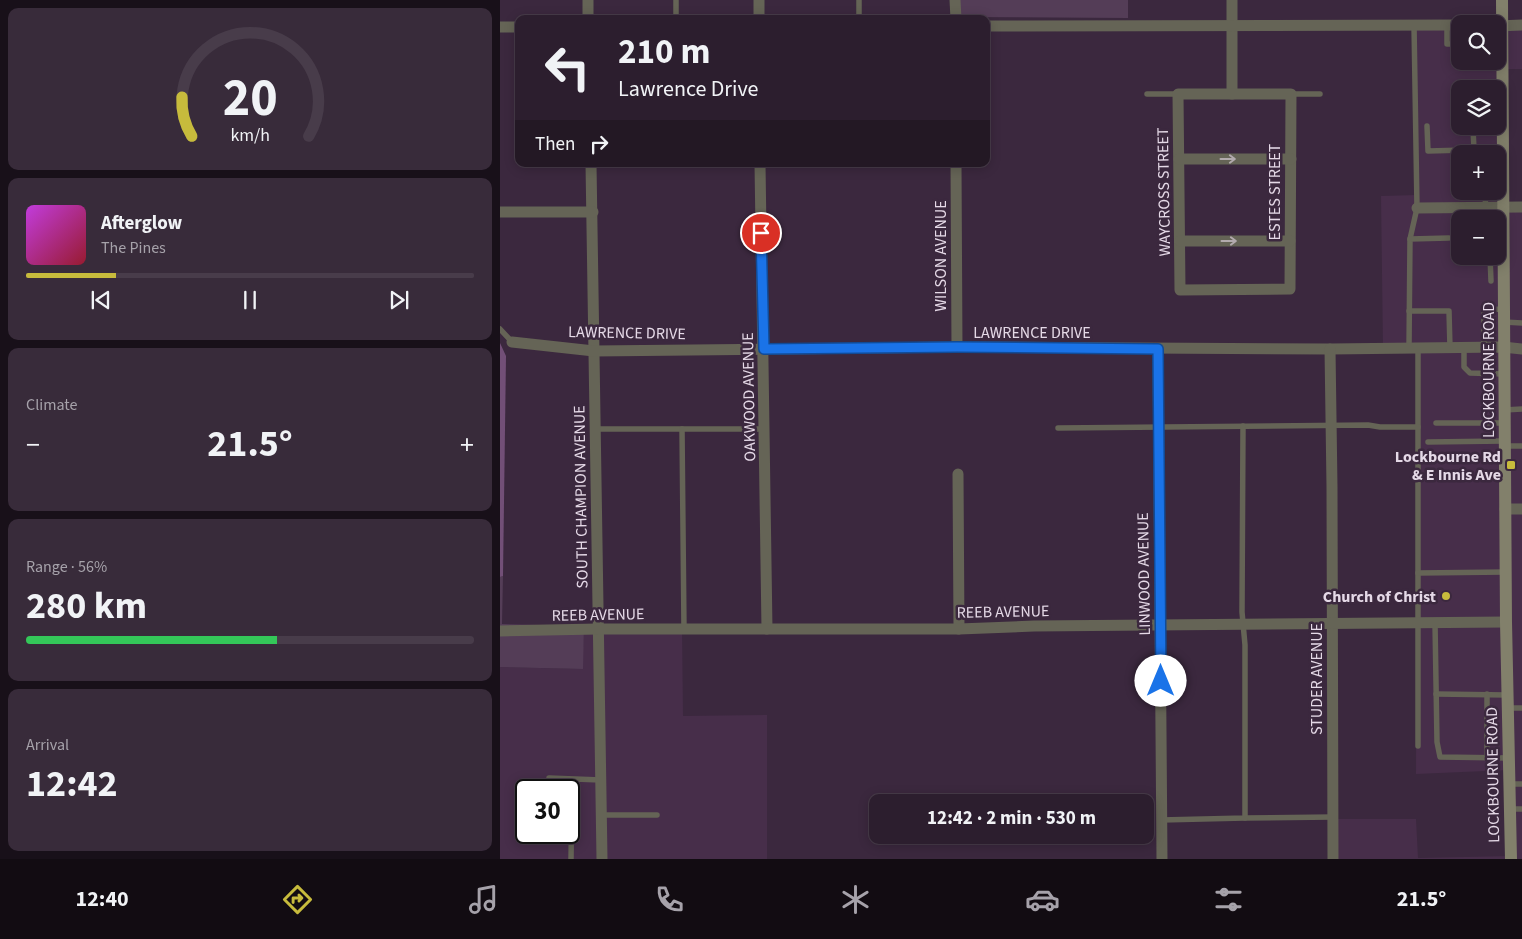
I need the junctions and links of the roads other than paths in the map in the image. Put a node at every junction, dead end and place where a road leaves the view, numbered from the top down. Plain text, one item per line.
1 (588, 0) edge
2 (676, 0) edge
3 (759, 0) edge
4 (859, 0) edge
5 (956, 0) edge
6 (1232, 0) edge
7 (1502, 0) edge
8 (588, 15) edge
9 (676, 15) edge
10 (759, 15) edge
11 (859, 15) edge
12 (956, 15) edge
13 (1501, 15) edge
14 (1232, 25) junction
15 (1447, 25) junction
16 (1451, 25) edge
17 (990, 26) edge
18 (1414, 26) junction
19 (1506, 26) edge
20 (1522, 26) edge
21 (500, 27) edge
22 (515, 27) edge
23 (1451, 44) edge
24 (1147, 94) dead end
25 (1178, 94) junction
26 (1232, 94) junction
27 (1290, 94) junction
28 (1320, 94) dead end
29 (1427, 126) dead end
30 (1451, 150) edge
31 (1416, 151) junction
32 (1428, 151) junction
33 (1179, 159) junction
34 (1291, 159) junction
35 (592, 167) edge
36 (760, 167) edge
37 (956, 167) edge
38 (1485, 200) edge
39 (1503, 200) edge
40 (1522, 207) edge
41 (1417, 208) junction
42 (1485, 208) junction
43 (1503, 208) junction
44 (500, 212) edge
45 (592, 212) junction
46 (1449, 238) dead end
47 (1410, 239) junction
48 (1180, 241) junction
49 (1290, 241) junction
50 (1494, 265) edge
51 (1498, 265) edge
52 (1490, 281) dead end
53 (1290, 289) joint
54 (1409, 311) junction
55 (1503, 316) junction
56 (1522, 322) edge
57 (500, 329) edge
58 (512, 342) joint
59 (957, 347) junction
60 (1503, 347) junction
61 (1413, 348) junction
62 (1450, 348) junction
63 (1464, 348) junction
64 (1484, 348) junction
65 (764, 349) junction
66 (1158, 349) junction
67 (1330, 349) junction
68 (1522, 349) edge
69 (594, 351) junction
70 (1504, 374) junction
71 (1522, 409) edge
72 (1504, 416) junction
73 (1436, 423) dead end
74 (1331, 425) junction
75 (1243, 426) junction
76 (1158, 427) junction
77 (1418, 427) junction
78 (1058, 428) dead end
79 (595, 429) junction
80 (682, 429) junction
81 (764, 430) junction
82 (1428, 442) dead end
83 (1504, 443) junction
84 (1522, 446) edge
85 (958, 474) dead end
86 (1522, 508) edge
87 (1505, 509) junction
88 (1506, 572) junction
89 (1418, 573) junction
90 (1506, 622) junction
91 (1418, 623) junction
92 (1435, 623) junction
93 (1332, 624) junction
94 (1243, 625) junction
95 (1160, 626) junction
96 (598, 629) junction
97 (684, 629) junction
98 (767, 629) junction
99 (959, 629) junction
100 (500, 632) edge
101 (1436, 694) junction
102 (1487, 694) junction
103 (1507, 701) junction
104 (1522, 708) edge
105 (1418, 746) dead end
106 (1487, 757) junction
107 (1509, 758) junction
108 (549, 779) edge
109 (575, 779) edge
110 (580, 779) edge
111 (601, 780) junction
112 (1516, 784) edge
113 (1516, 809) edge
114 (601, 815) junction
115 (657, 815) dead end
116 (1333, 817) junction
117 (1245, 818) junction
118 (1161, 820) junction
119 (571, 844) edge
120 (571, 859) edge
121 (602, 859) edge
122 (1162, 859) edge
123 (1334, 859) edge
124 (1510, 859) edge

1 - 8 street
2 - 9 lane
3 - 10 street
4 - 11 lane
5 - 12 street
6 - 14 street
7 - 13 main road, LOCKBOURNE ROAD
14 - 17 street
14 - 18 street
14 - 26 street
15 - 16 street
15 - 18 street
15 - 23 lane
18 - 31 lane
19 - 20 street
21 - 22 street
24 - 25 lane
25 - 26 street
25 - 33 street, WAYCROSS STREET
26 - 27 street
27 - 28 lane
27 - 34 street, ESTES STREET
29 - 32 lane
30 - 32 lane
31 - 32 lane
31 - 41 lane
33 -> 34 street
33 - 48 street, WAYCROSS STREET
34 - 49 street, ESTES STREET
35 - 45 street, SOUTH CHAMPION AVENUE
36 - 65 street, OAKWOOD AVENUE
37 - 59 street, WILSON AVENUE
38 - 42 lane
39 - 43 main road, LOCKBOURNE ROAD
40 - 43 street
41 - 42 street
41 - 47 lane
42 - 43 street
44 - 45 street
45 - 69 street, SOUTH CHAMPION AVENUE
46 - 47 lane
47 - 54 lane
48 -> 49 street
48 - 53 street, WAYCROSS STREET
49 - 53 street, ESTES STREET
50 - 52 lane
51 - 55 main road, LOCKBOURNE ROAD
54 - 61 lane
54 - 62 lane
55 - 56 lane
55 - 60 main road, LOCKBOURNE ROAD
55 - 64 lane
57 - 58 lane
58 - 69 street, LAWRENCE DRIVE
59 - 65 street, LAWRENCE DRIVE
59 - 66 street, LAWRENCE DRIVE
60 - 64 street, LAWRENCE DRIVE
60 - 68 street, LAWRENCE DRIVE
60 - 70 main road, LOCKBOURNE ROAD
61 - 62 street, LAWRENCE DRIVE
61 - 67 street, LAWRENCE DRIVE
61 - 77 lane
62 - 63 street, LAWRENCE DRIVE
63 - 64 street, LAWRENCE DRIVE
63 - 70 lane
65 - 69 street, LAWRENCE DRIVE
65 - 81 street, OAKWOOD AVENUE
66 - 67 street, LAWRENCE DRIVE
66 - 76 street, LINWOOD AVENUE
67 - 74 street, STUDER AVENUE
69 - 79 street, SOUTH CHAMPION AVENUE
70 - 72 main road, LOCKBOURNE ROAD
71 - 72 lane
72 - 73 lane
72 - 83 main road, LOCKBOURNE ROAD
74 - 75 lane
74 - 77 lane
74 - 93 street, STUDER AVENUE
75 - 76 lane
75 - 94 lane
76 - 78 lane
76 - 95 street, LINWOOD AVENUE
77 - 89 lane
79 - 80 lane
79 - 96 street, SOUTH CHAMPION AVENUE
80 - 81 lane
80 - 97 lane
81 - 98 street, OAKWOOD AVENUE
82 - 83 lane
83 - 84 lane
83 - 87 main road, LOCKBOURNE ROAD
85 - 99 street
86 - 87 street
87 - 88 main road, LOCKBOURNE ROAD
88 - 89 lane
88 - 90 main road, LOCKBOURNE ROAD
89 - 91 lane
90 - 92 street, REEB AVENUE
90 - 103 main road, LOCKBOURNE ROAD
91 - 92 street, REEB AVENUE
91 - 93 street, REEB AVENUE
91 - 105 lane
92 - 101 lane
93 - 94 street, REEB AVENUE
93 - 116 street, STUDER AVENUE
94 - 95 street, REEB AVENUE
94 - 117 lane
95 - 99 street, REEB AVENUE
95 - 118 street, LINWOOD AVENUE
96 - 97 street, REEB AVENUE
96 - 100 street, REEB AVENUE
96 - 111 street, SOUTH CHAMPION AVENUE
97 - 98 street, REEB AVENUE
98 - 99 street, REEB AVENUE
101 - 102 lane
101 - 106 lane
102 - 103 lane
102 - 106 lane
103 - 104 lane
103 - 107 main road, LOCKBOURNE ROAD
106 - 107 lane
107 - 112 main road, LOCKBOURNE ROAD
108 - 109 lane
110 - 111 lane
111 - 114 street, SOUTH CHAMPION AVENUE
112 - 113 main road, LOCKBOURNE ROAD
113 - 124 main road, LOCKBOURNE ROAD
114 - 115 lane
114 - 121 street, SOUTH CHAMPION AVENUE
116 - 117 lane
116 - 123 street, STUDER AVENUE
117 - 118 lane
118 - 122 street, LINWOOD AVENUE
119 - 120 lane

